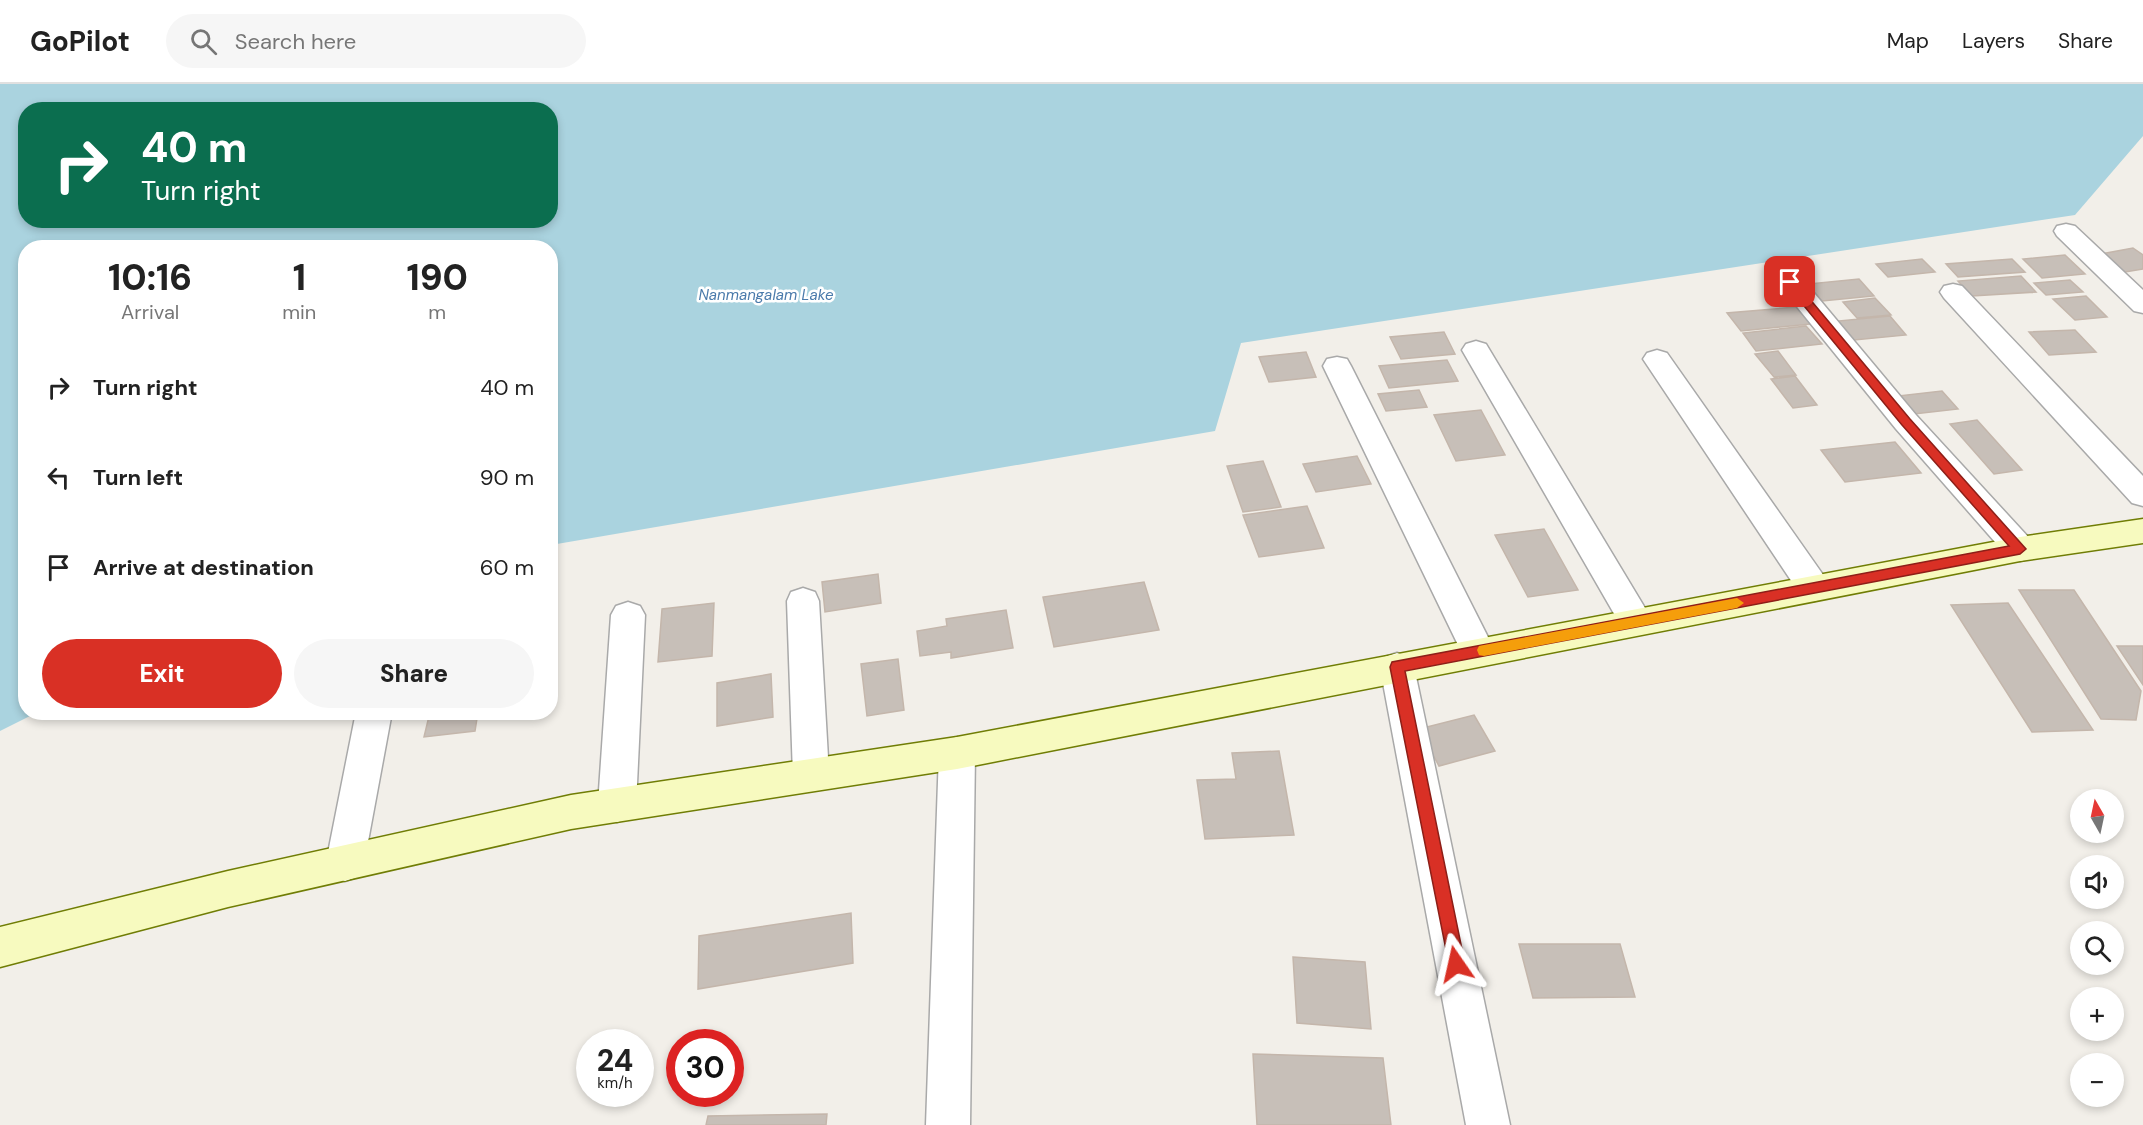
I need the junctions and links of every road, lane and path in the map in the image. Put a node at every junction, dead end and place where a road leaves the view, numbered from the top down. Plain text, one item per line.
1 (2066, 231) dead end
2 (1790, 282) dead end
3 (1953, 292) dead end
4 (2143, 305) edge
5 (1476, 350) dead end
6 (1657, 360) dead end
7 (1337, 366) dead end
8 (2143, 495) edge
9 (2143, 531) edge
10 (2020, 549) junction
11 (1814, 588) junction
12 (802, 602) dead end
13 (628, 615) dead end
14 (1636, 622) junction
15 (1479, 651) junction
16 (1397, 667) junction
17 (372, 720) edge
18 (957, 753) junction
19 (811, 775) junction
20 (617, 805) junction
21 (345, 862) junction
22 (0, 947) edge
23 (948, 1125) edge
24 (1488, 1125) edge

1 - 4 street
2 - 10 street
3 - 8 street
5 - 14 street
6 - 11 street
7 - 15 street
9 - 10 street
10 - 11 street
11 - 14 street
12 - 19 street
13 - 20 street
14 - 15 street
15 - 16 street
16 - 18 street
16 - 24 street
17 - 21 street
18 - 19 street
18 - 23 street
19 - 20 street
20 - 21 street
21 - 22 street

